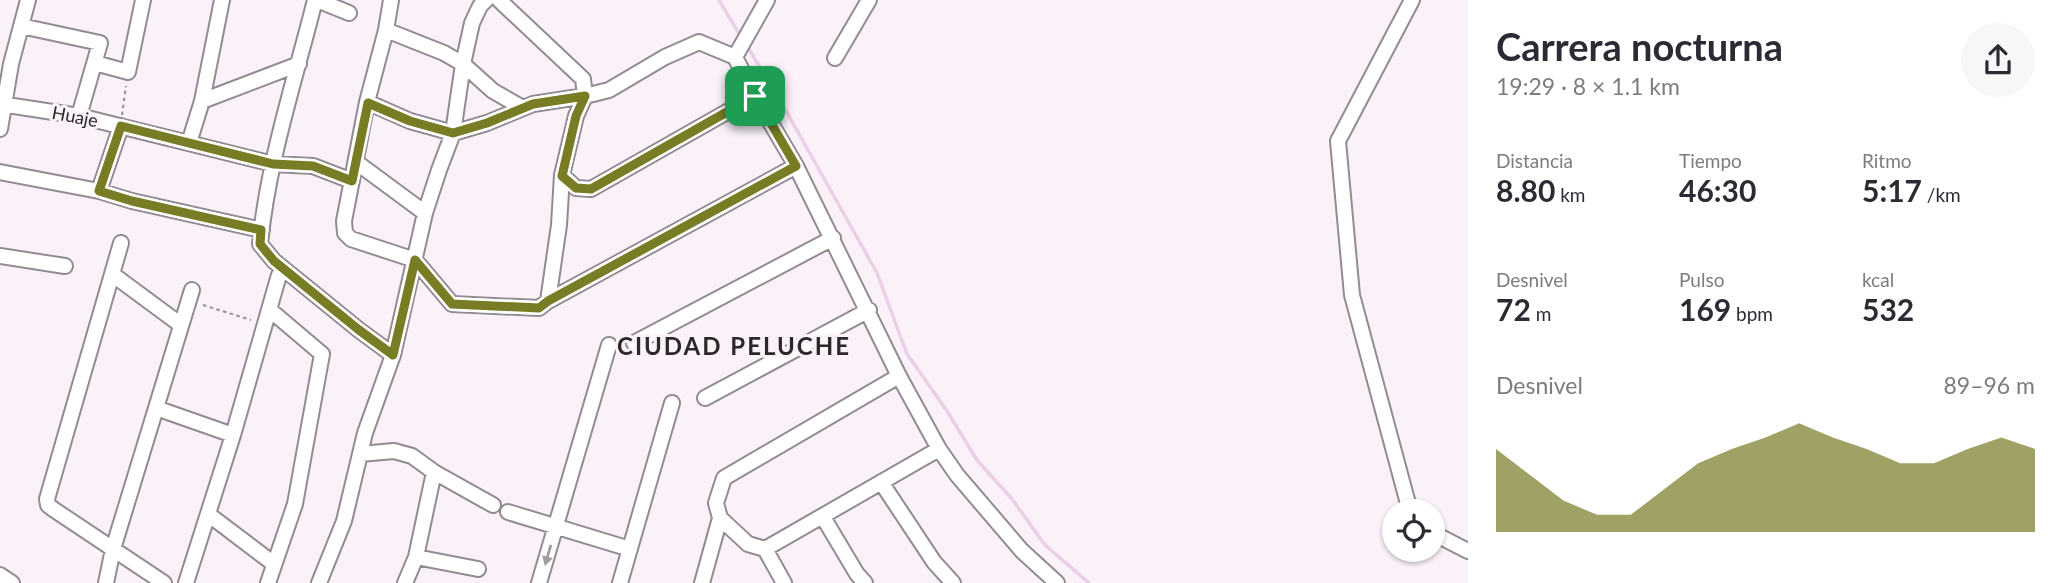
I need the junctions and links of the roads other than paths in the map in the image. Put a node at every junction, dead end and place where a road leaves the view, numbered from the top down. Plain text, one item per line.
1 (28, 0) edge
2 (143, 0) edge
3 (222, 0) edge
4 (316, 0) edge
5 (391, 0) edge
6 (486, 0) edge
7 (499, 0) edge
8 (767, 0) edge
9 (869, 0) edge
10 (1412, 0) edge
11 (349, 13) dead end
12 (22, 26) junction
13 (386, 30) junction
14 (737, 53) junction
15 (835, 58) dead end
16 (95, 63) junction
17 (299, 64) junction
18 (463, 64) junction
19 (585, 96) junction
20 (755, 96) junction
21 (202, 101) junction
22 (368, 103) junction
23 (3, 105) edge
24 (523, 108) junction
25 (79, 116) junction
26 (121, 126) junction
27 (0, 129) edge
28 (453, 133) junction
29 (189, 143) junction
30 (356, 162) junction
31 (273, 164) junction
32 (796, 166) junction
33 (0, 172) edge
34 (562, 176) junction
35 (352, 181) junction
36 (99, 191) junction
37 (425, 213) junction
38 (261, 230) junction
39 (833, 238) junction
40 (121, 243) dead end
41 (0, 256) edge
42 (415, 260) junction
43 (65, 266) dead end
44 (112, 274) junction
45 (279, 275) dead end
46 (190, 295) road end
47 (548, 301) junction
48 (270, 310) junction
49 (869, 310) junction
50 (181, 325) junction
51 (635, 343) dead end
52 (609, 345) dead end
53 (393, 355) junction
54 (899, 376) junction
55 (705, 398) dead end
56 (672, 403) dead end
57 (156, 408) junction
58 (233, 435) junction
59 (939, 449) junction
60 (360, 454) junction
61 (434, 472) junction
62 (881, 482) junction
63 (1407, 499) edge
64 (493, 505) dead end
65 (508, 512) dead end
66 (208, 514) junction
67 (822, 517) junction
68 (720, 518) junction
69 (556, 527) junction
70 (1445, 539) edge
71 (113, 549) junction
72 (630, 549) junction
73 (765, 549) junction
74 (1468, 551) edge
75 (416, 557) junction
76 (274, 565) junction
77 (774, 565) junction
78 (478, 569) dead end
79 (106, 583) edge
80 (164, 583) edge
81 (187, 583) edge
82 (268, 583) edge
83 (319, 583) edge
84 (405, 583) edge
85 (539, 583) edge
86 (620, 583) edge
87 (702, 583) edge
88 (769, 583) edge
89 (785, 583) edge
90 (865, 583) edge
91 (953, 583) edge
92 (1057, 583) edge

1 - 12 street
2 - 16 street
3 - 21 street
4 - 11 street
4 - 17 street
5 - 13 street
6 - 18 street
7 - 19 street
8 - 14 street
9 - 15 street
10 - 63 street
12 - 16 street
12 - 23 street
13 - 18 street
13 - 22 street
14 - 19 street
14 - 20 street
16 - 25 street
17 - 21 street
17 - 31 street
18 - 24 street
18 - 28 street
19 - 24 street
19 - 34 street
20 - 32 street
20 - 34 street
21 - 29 street
22 - 28 street
22 - 30 street
23 - 25 street, Huaje
23 - 27 street
24 - 28 street
25 - 26 street, Huaje
26 - 29 street, Huaje
26 - 36 street
28 - 37 street
29 - 31 street, Huaje
30 - 35 street
30 - 37 street
31 - 35 street, Huaje
31 - 38 street
32 - 39 street
32 - 47 street
33 - 36 street
34 - 47 street
35 - 42 street
36 - 38 street
37 - 42 street
38 - 53 street
39 - 49 street
39 - 51 street
40 - 44 street
41 - 43 street
42 - 47 street
42 - 53 street
44 - 50 street
44 - 71 street
45 - 48 street
46 - 50 street
48 - 58 street
48 - 76 street
49 - 54 street
49 - 55 street
50 - 57 street
52 - 69 street
53 - 60 street
54 - 59 street
54 - 68 street
56 - 72 street
57 - 58 street
57 - 71 street
58 - 66 street
59 - 62 street
59 - 92 street
60 - 61 street
60 - 83 street
61 - 64 street
61 - 75 street
62 - 67 street
62 - 91 street
65 - 69 street
66 - 76 street
66 - 81 street
67 - 73 street
67 - 90 street
68 - 73 street
68 - 87 street
69 - 72 street
69 -> 85 street
70 - 74 street
71 - 79 street
71 - 80 street
72 - 86 street
73 - 77 street
75 - 78 street
75 - 84 street
76 - 82 street
77 - 88 street
77 - 89 street

